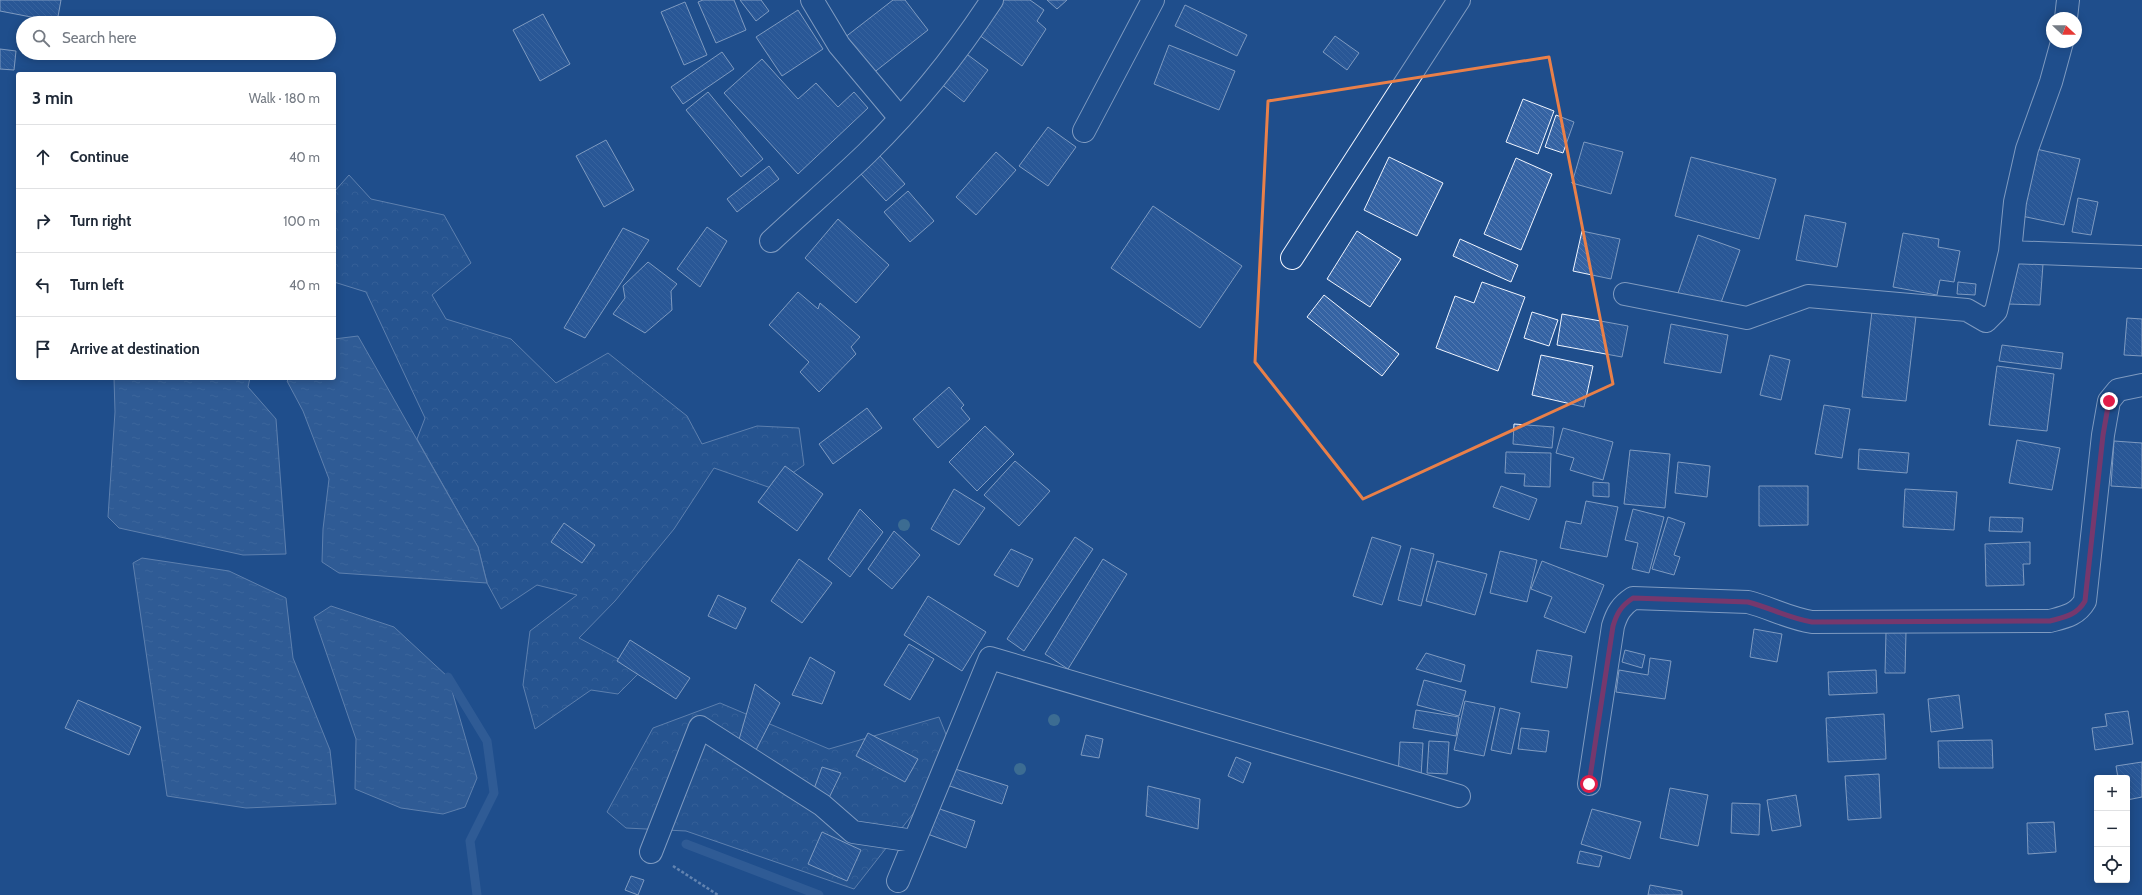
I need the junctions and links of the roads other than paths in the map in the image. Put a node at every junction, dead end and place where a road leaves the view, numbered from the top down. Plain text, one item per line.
1 (812, 0) edge
2 (992, 0) edge
3 (1153, 0) edge
4 (1458, 0) edge
5 (2068, 0) edge
6 (2067, 12) edge
7 (2060, 48) edge
8 (900, 118) junction
9 (1084, 131) dead end
10 (771, 241) dead end
11 (2010, 252) junction
12 (2142, 257) edge
13 (1292, 258) dead end
14 (1625, 294) dead end
15 (2142, 385) edge
16 (1589, 784) dead end
17 (1459, 796) dead end
18 (914, 841) junction
19 (651, 852) road end
20 (898, 881) dead end

1 - 8 street
2 - 8 street
3 - 9 street
4 - 13 street
5 - 6 street
7 - 11 street
8 - 10 street
11 - 12 street
11 - 14 street
15 - 16 street
17 - 18 street
18 - 19 street
18 - 20 street

